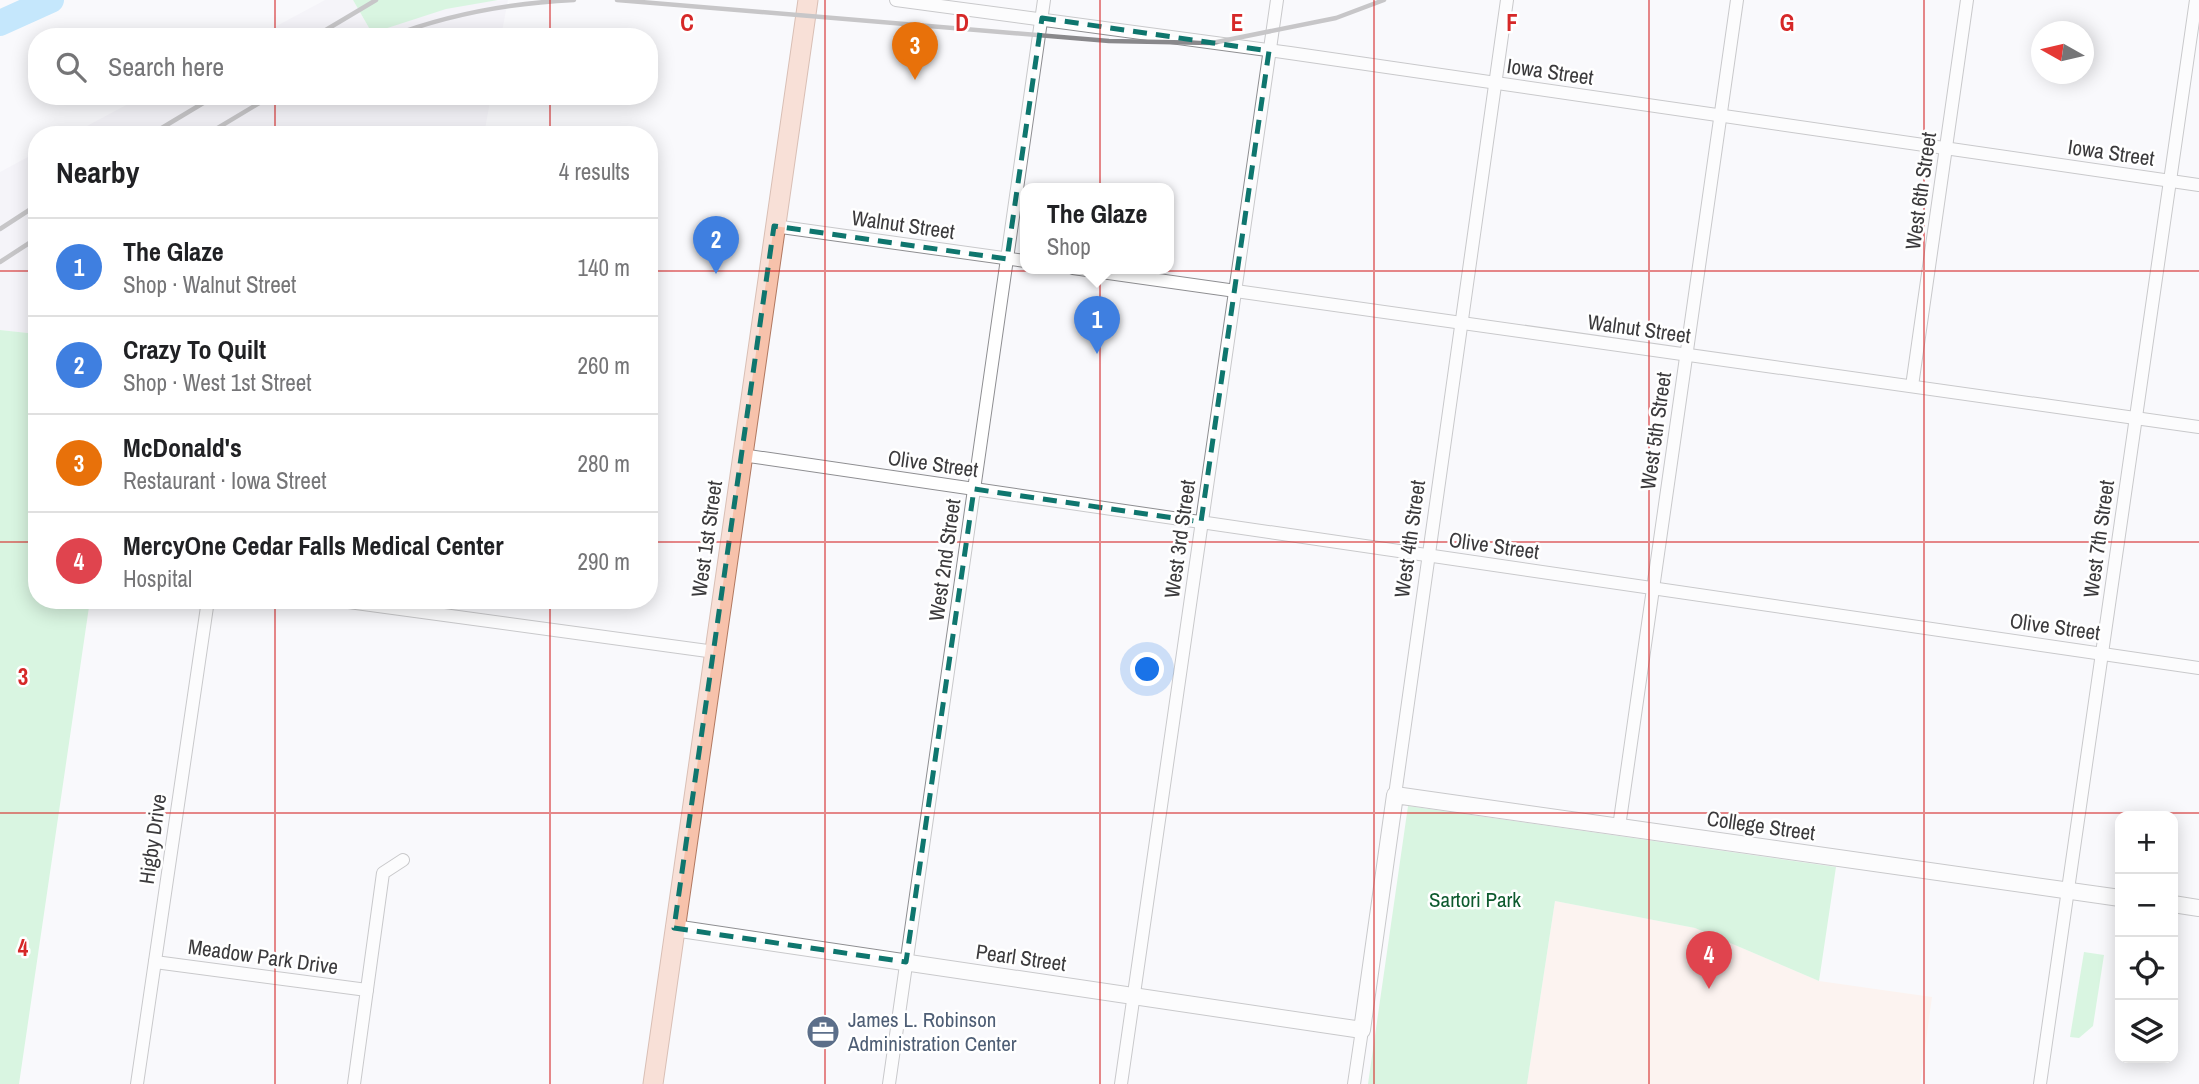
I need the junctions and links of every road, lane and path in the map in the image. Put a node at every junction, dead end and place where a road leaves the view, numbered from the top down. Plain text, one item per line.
1 (807, 0) edge
2 (896, 0) edge
3 (1044, 0) edge
4 (1277, 0) edge
5 (1507, 0) edge
6 (1737, 0) edge
7 (1968, 0) edge
8 (2196, 0) edge
9 (1042, 18) junction
10 (1269, 51) junction
11 (1495, 84) junction
12 (1720, 116) junction
13 (1946, 149) junction
14 (2170, 181) junction
15 (2199, 185) edge
16 (774, 226) junction
17 (1007, 259) junction
18 (1020, 260) edge
19 (1115, 274) edge
20 (1234, 291) junction
21 (1462, 323) junction
22 (1687, 355) junction
23 (1912, 386) junction
24 (2136, 418) junction
25 (2199, 427) edge
26 (742, 455) junction
27 (974, 489) junction
28 (1201, 522) junction
29 (1429, 555) junction
30 (1653, 588) junction
31 (207, 609) edge
32 (400, 609) edge
33 (715, 652) junction
34 (2102, 654) junction
35 (2199, 668) edge
36 (1395, 795) junction
37 (1619, 827) junction
38 (403, 860) dead end
39 (2068, 890) junction
40 (2115, 897) edge
41 (2178, 905) edge
42 (2199, 908) edge
43 (674, 928) junction
44 (155, 962) junction
45 (906, 962) junction
46 (367, 990) junction
47 (1134, 996) junction
48 (1362, 1030) junction
49 (137, 1084) edge
50 (354, 1084) edge
51 (653, 1084) edge
52 (889, 1084) edge
53 (1121, 1084) edge
54 (1354, 1084) edge
55 (2040, 1084) edge

1 - 16 main road, West 1st Street
2 - 9 street, Iowa Street
3 - 9 street, West 2nd Street
4 - 10 street, West 3rd Street
5 - 11 street, West 4th Street
6 - 12 street, West 5th Street
7 - 13 street, West 6th Street
8 - 14 street, West 7th Street
9 - 10 street, Iowa Street
9 - 17 street, West 2nd Street
10 - 11 street, Iowa Street
10 - 20 street, West 3rd Street
11 - 12 street, Iowa Street
11 - 21 street, West 4th Street
12 - 13 street, Iowa Street
12 - 22 street, West 5th Street
13 - 14 street, Iowa Street
13 - 23 street, West 6th Street
14 - 15 street, Iowa Street
14 - 24 street, West 7th Street
16 - 17 street, Walnut Street
16 - 26 main road, West 1st Street
17 - 18 street, Walnut Street
17 - 27 street, West 2nd Street
19 - 20 street, Walnut Street
20 - 21 street, Walnut Street
20 - 28 street, West 3rd Street
21 - 22 street, Walnut Street
21 - 29 street, West 4th Street
22 - 23 street, Walnut Street
22 - 30 street, West 5th Street
23 - 24 street, Walnut Street
24 - 25 street, Walnut Street
24 - 34 street, West 7th Street
26 - 27 street, Olive Street
26 - 33 main road, West 1st Street
27 - 28 street, Olive Street
27 - 45 street, West 2nd Street
28 - 29 street, Olive Street
28 - 47 street, West 3rd Street
29 - 30 street, Olive Street
29 - 36 street, West 4th Street
30 - 34 street, Olive Street
30 - 37 street, West 5th Street
31 - 44 street, Higby Drive
32 - 33 street
33 - 43 main road, West 1st Street
34 - 35 street, Olive Street
34 - 39 street, West 7th Street
36 - 37 street, College Street
36 - 48 street, West 4th Street
37 - 39 street, College Street
38 - 46 street
39 - 40 street, College Street
39 - 55 street, West 7th Street
41 - 42 street
43 - 45 street, Pearl Street
43 - 51 main road, West 1st Street
44 - 46 street, Meadow Park Drive
44 - 49 street, Higby Drive
45 - 47 street, Pearl Street
45 - 52 street, West 2nd Street
46 - 50 street
47 - 48 street, Pearl Street
47 - 53 street, West 3rd Street
48 - 54 street, West 4th Street

